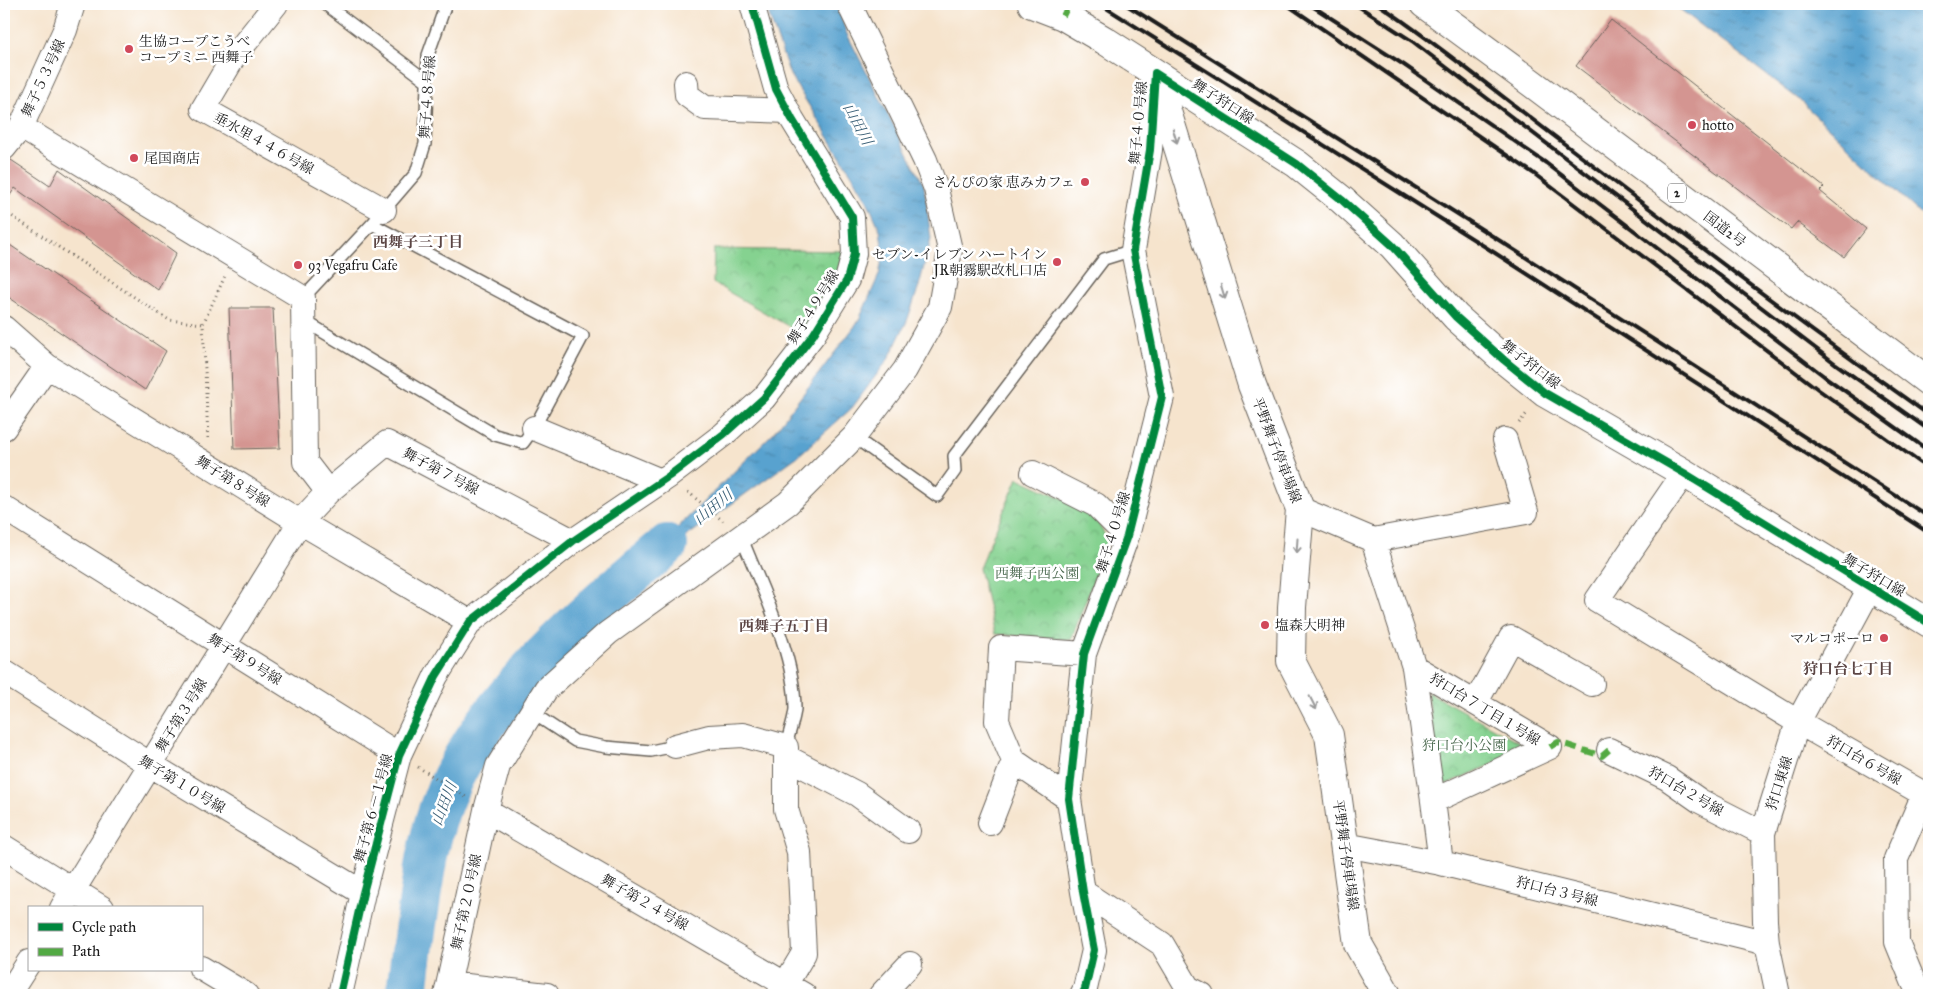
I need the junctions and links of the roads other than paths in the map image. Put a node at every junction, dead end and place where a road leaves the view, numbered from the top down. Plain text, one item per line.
1 (73, 4) edge
2 (276, 4) edge
3 (325, 4) edge
4 (446, 4) edge
5 (752, 4) edge
6 (848, 4) edge
7 (1032, 4) edge
8 (1424, 4) edge
9 (1156, 73) junction
10 (427, 81) junction
11 (686, 83) dead end
12 (788, 111) junction
13 (21, 127) junction
14 (4, 148) edge
15 (378, 217) junction
16 (1133, 250) junction
17 (303, 309) junction
18 (4, 328) edge
19 (47, 366) junction
20 (1929, 382) edge
21 (4, 428) edge
22 (534, 428) junction
23 (854, 438) junction
24 (1505, 440) road end
25 (1033, 473) dead end
26 (1684, 474) junction
27 (665, 479) junction
28 (328, 492) junction
29 (4, 508) edge
30 (1300, 509) junction
31 (300, 522) junction
32 (741, 536) junction
33 (1127, 536) junction
34 (1373, 540) junction
35 (573, 541) junction
36 (1870, 588) junction
37 (470, 622) junction
38 (1929, 622) edge
39 (224, 646) junction
40 (1084, 654) junction
41 (1414, 667) junction
42 (4, 672) edge
43 (1592, 684) dead end
44 (1476, 702) junction
45 (531, 712) junction
46 (1798, 722) junction
47 (675, 746) joint
48 (1609, 750) dead end
49 (786, 752) junction
50 (399, 755) junction
51 (1014, 761) junction
52 (150, 765) junction
53 (1927, 796) edge
54 (1069, 798) junction
55 (1433, 801) junction
56 (486, 810) junction
57 (990, 823) dead end
58 (908, 830) dead end
59 (1763, 833) junction
60 (1345, 845) junction
61 (4, 847) edge
62 (1441, 863) junction
63 (1083, 892) junction
64 (363, 893) junction
65 (68, 899) edge
66 (94, 906) edge
67 (1767, 943) junction
68 (28, 964) edge
69 (910, 964) dead end
70 (202, 969) edge
71 (447, 990) edge
72 (789, 992) edge
73 (8, 995) edge
74 (246, 995) edge
75 (340, 995) edge
76 (548, 995) edge
77 (881, 995) edge
78 (1082, 995) edge
79 (1202, 995) edge
80 (1387, 995) edge
81 (1778, 995) edge
82 (1920, 995) edge

1 - 13 street, 舞子５３号線
2 - 15 street, 垂水里４４６号線
3 - 10 lane
4 - 10 lane, 舞子４８号線
5 - 12 street, 舞子４９号線
6 - 23 street, 舞子第２０号線
7 - 9 main road
8 - 20 main road, 国道2号 / 2
9 - 16 street, 舞子４０号線
9 - 26 main road, 舞子狩口線
9 -> 30 main road, 平野舞子停車場線
10 - 15 lane, 舞子４８号線
11 - 12 street
12 - 27 street, 舞子４９号線
13 - 14 street, 舞子５３号線
13 - 17 street
15 - 17 lane, 舞子４８号線
15 - 22 lane
16 - 23 lane
16 - 33 street, 舞子４０号線
17 - 22 lane
17 - 28 street
18 - 19 street, 舞子第８号線
19 - 21 street
19 - 31 street, 舞子第８号線
22 - 27 street
23 - 32 street, 舞子第２０号線
24 - 34 street
25 - 33 street
26 - 36 main road, 舞子狩口線
26 - 46 street, 狩口台６号線
27 - 35 street, 舞子４９号線
28 - 31 street, 舞子第７号線
28 - 35 street, 舞子第７号線
29 - 39 street, 舞子第９号線
30 - 34 street
30 -> 60 main road, 平野舞子停車場線
31 - 37 street, 舞子第８号線
31 - 39 street, 舞子第３号線
32 - 45 street, 舞子第２０号線
32 - 49 lane
33 - 40 street, 舞子４０号線
34 - 41 street, 狩口台７丁目１号線
35 - 37 street, 舞子第６－１号線
36 - 38 main road, 舞子狩口線
36 - 46 street, 狩口東線
37 - 50 street, 舞子第６－１号線
39 - 50 street, 舞子第９号線
39 - 52 street, 舞子第３号線
40 - 51 street
40 - 54 street, 舞子４０号線
41 - 44 street, 狩口台７丁目１号線
41 - 55 street, 狩口台７丁目１号線
42 - 52 street, 舞子第１０号線
43 - 44 street
44 - 55 street, 狩口台７丁目１号線
45 - 47 lane
45 - 56 street, 舞子第２０号線
46 - 53 street, 狩口台６号線
46 - 59 street, 狩口東線
47 - 49 street
48 - 59 street, 狩口台２号線
49 - 58 street
49 - 72 street
50 - 64 street, 舞子第６－１号線
51 - 54 street
51 - 57 street
52 - 64 street, 舞子第１０号線
52 - 65 street, 舞子第３号線
53 - 82 street
54 - 63 street, 舞子４０号線
55 - 62 street, 狩口台７丁目１号線
56 - 71 street, 舞子第２０号線
56 - 72 street, 舞子第２４号線
59 - 67 street, 狩口東線
60 - 62 street, 狩口台３号線
60 - 80 main road, 平野舞子停車場線
61 - 65 street
62 - 67 street, 狩口台３号線
63 - 78 street, 舞子４０号線
63 - 79 street
64 - 75 street, 舞子第６－１号線
65 - 66 street
67 - 81 street, 狩口東線
68 - 73 street
69 - 77 street
70 - 74 street
71 - 76 street

